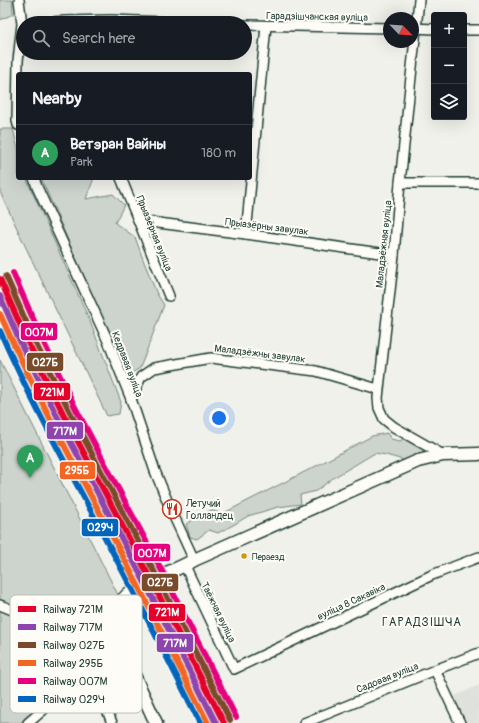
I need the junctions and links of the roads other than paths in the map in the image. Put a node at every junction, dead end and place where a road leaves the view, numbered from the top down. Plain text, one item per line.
1 (19, 0) edge
2 (419, 0) edge
3 (417, 12) edge
4 (22, 16) edge
5 (252, 25) edge
6 (266, 26) junction
7 (383, 28) edge
8 (419, 28) edge
9 (431, 29) edge
10 (467, 30) edge
11 (479, 30) edge
12 (413, 48) edge
13 (18, 60) edge
14 (18, 72) edge
15 (252, 172) edge
16 (35, 180) edge
17 (122, 180) edge
18 (251, 180) edge
19 (400, 183) junction
20 (479, 183) edge
21 (137, 217) junction
22 (246, 234) junction
23 (394, 255) junction
24 (169, 296) dead end
25 (378, 389) junction
26 (130, 399) junction
27 (479, 454) edge
28 (443, 455) junction
29 (479, 557) edge
30 (189, 563) junction
31 (127, 595) edge
32 (0, 606) edge
33 (10, 610) edge
34 (479, 653) edge
35 (234, 669) joint
36 (434, 670) junction
37 (142, 693) edge
38 (40, 713) edge
39 (108, 713) edge
40 (28, 723) edge
41 (112, 723) edge
42 (156, 723) edge
43 (304, 723) edge
44 (460, 723) edge

1 - 4 street
2 - 3 street, Маладзёжная вуліца
5 - 6 street, Гарадзішчанская вуліца
6 - 7 street, Гарадзішчанская вуліца
6 - 15 street
8 - 9 street
10 - 11 street
12 - 19 street, Маладзёжная вуліца
13 - 14 street
16 - 26 street, Кедравая вуліца
17 - 21 street, Прыазёрная вуліца
18 - 22 street
19 - 20 street
19 - 23 street, Маладзёжная вуліца
21 - 22 street, Прыазёрны завулак
21 - 24 street, Прыазёрная вуліца
22 - 23 street, Прыазёрны завулак
23 - 25 street, Маладзёжная вуліца
25 - 26 street, Маладзёжны завулак
25 - 28 street, Маладзёжная вуліца
26 - 30 street, Кедравая вуліца
27 - 28 main road
28 - 30 main road
29 - 35 street, вуліца 8 Сакавіка
30 - 31 main road
30 - 35 street, Таёжная вуліца
32 - 33 street
34 - 36 street, Садовая вуліца
36 - 43 street, Садовая вуліца
36 - 44 street
37 - 42 main road
38 - 40 street
39 - 41 street

